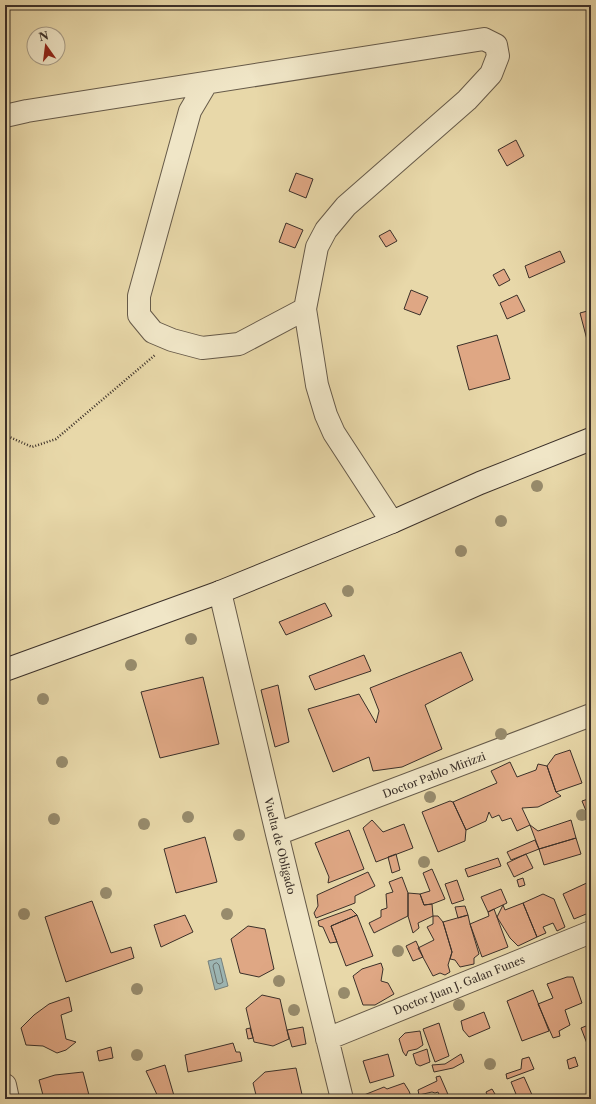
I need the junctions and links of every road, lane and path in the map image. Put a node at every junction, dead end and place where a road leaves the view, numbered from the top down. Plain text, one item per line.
1 (206, 84) junction
2 (5, 116) edge
3 (305, 308) junction
4 (172, 340) junction
5 (5, 435) edge
6 (591, 439) edge
7 (392, 522) junction
8 (220, 592) junction
9 (5, 670) edge
10 (591, 715) edge
11 (277, 834) junction
12 (591, 932) edge
13 (327, 1039) junction
14 (5, 1085) edge
15 (8, 1099) edge
16 (342, 1099) edge

1 - 2 street
1 - 3 street
1 - 4 street
3 - 4 street
3 - 7 street
4 - 5 path
6 - 7 street
7 - 8 street
8 - 9 street
8 - 11 street, Vuelta de Obligado
10 - 11 street, Doctor Pablo Mirizzi
11 - 13 street, Vuelta de Obligado
12 - 13 street, Doctor Juan J. Galan Funes
13 - 16 street, Vuelta de Obligado
14 - 15 street

